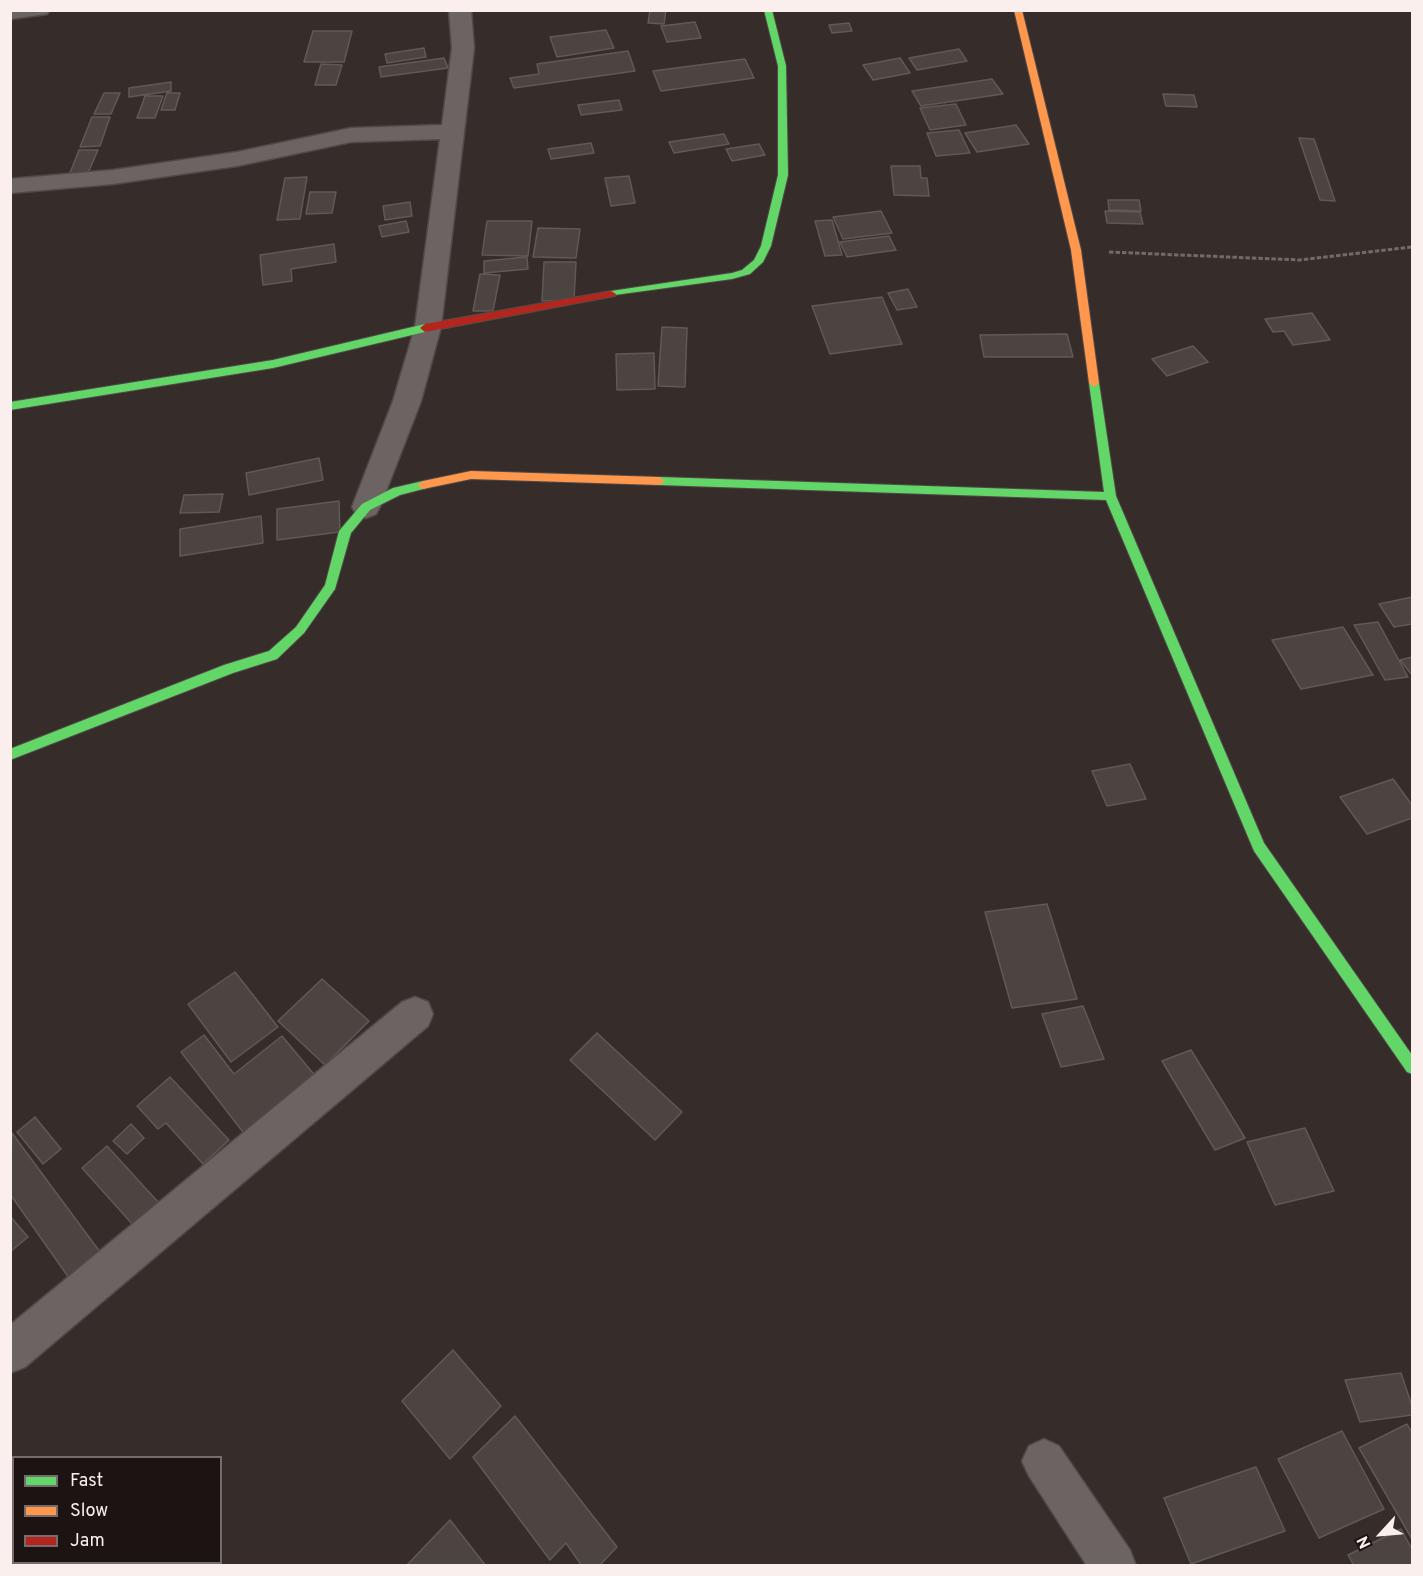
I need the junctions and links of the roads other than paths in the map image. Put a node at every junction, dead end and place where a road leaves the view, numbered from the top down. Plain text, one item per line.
1 (40, 10) edge
2 (460, 10) edge
3 (768, 10) edge
4 (1018, 10) edge
5 (10, 13) edge
6 (452, 132) junction
7 (10, 186) edge
8 (428, 327) junction
9 (10, 406) edge
10 (1110, 496) junction
11 (366, 507) junction
12 (10, 755) edge
13 (415, 1014) dead end
14 (1413, 1067) edge
15 (10, 1352) edge
16 (1044, 1461) dead end
17 (1114, 1566) edge

1 - 5 street
2 - 6 street
3 - 8 street
4 - 10 street
6 - 7 street
6 - 8 street
8 - 9 street
8 - 11 street
10 - 11 street
10 - 14 street
11 - 12 street
13 - 15 street
16 - 17 street

